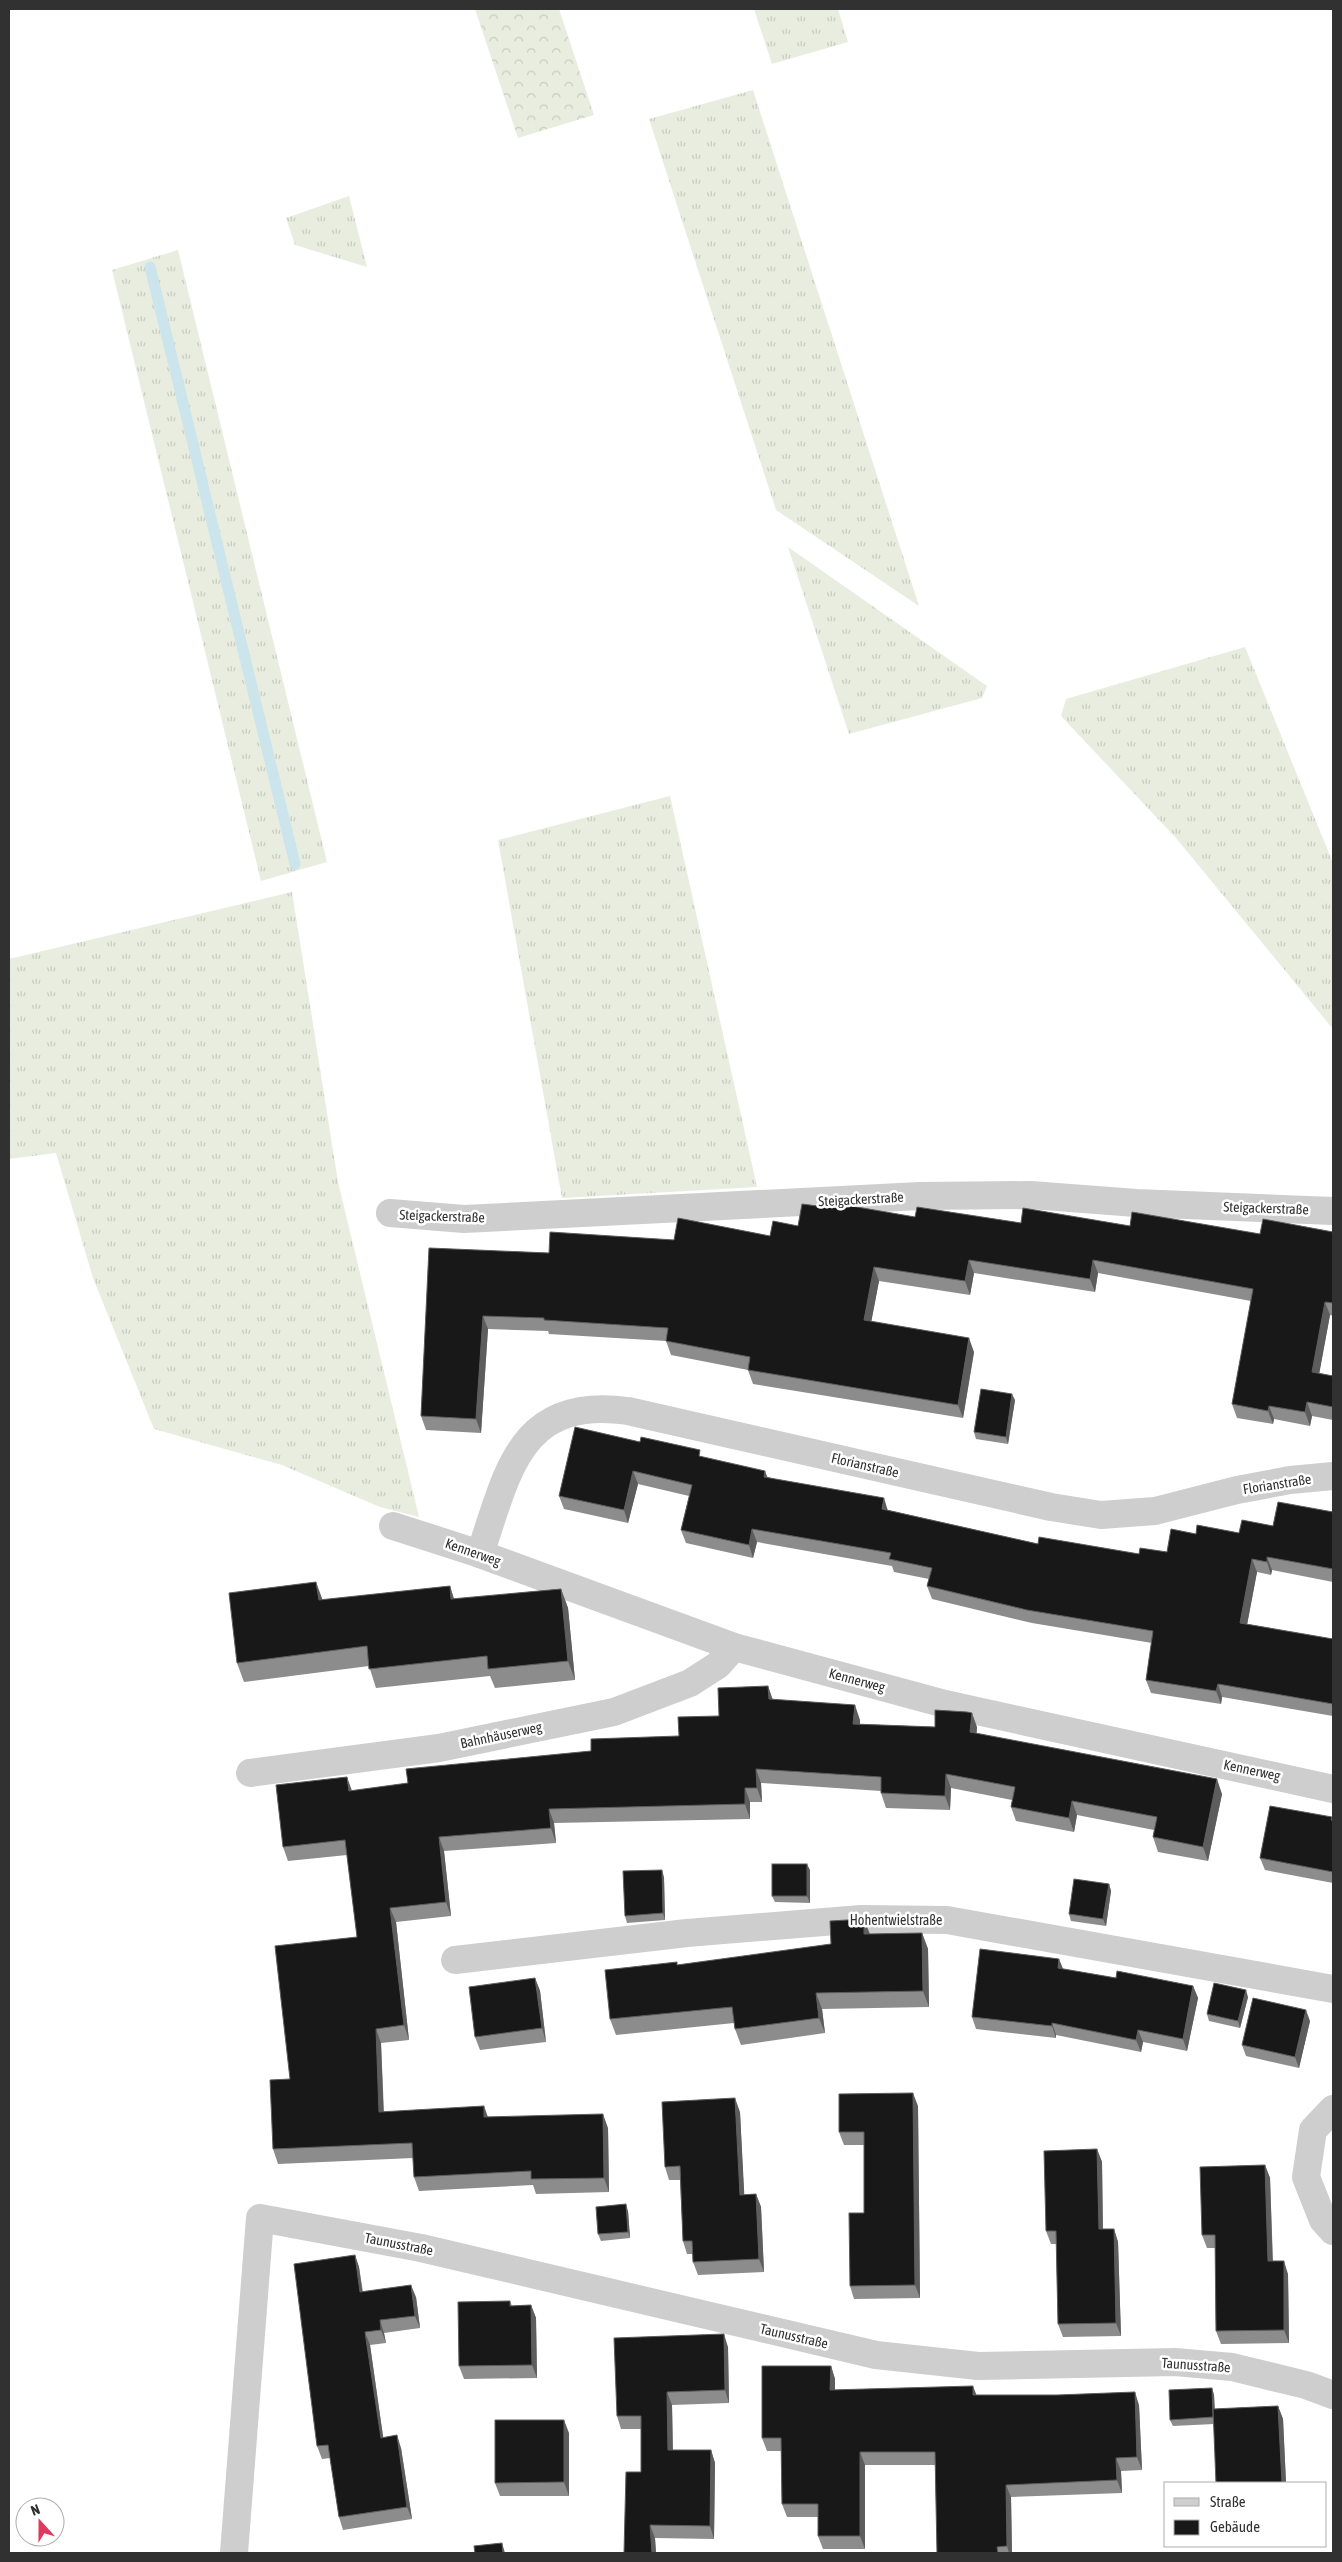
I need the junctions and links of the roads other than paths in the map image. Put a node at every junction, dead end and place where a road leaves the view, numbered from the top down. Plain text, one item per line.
1 (1333, 1211) edge
2 (390, 1213) dead end
3 (1333, 1476) edge
4 (394, 1526) dead end
5 (480, 1554) junction
6 (734, 1647) junction
7 (250, 1773) dead end
8 (1333, 1788) edge
9 (455, 1960) dead end
10 (1333, 1989) edge
11 (1333, 2109) edge
12 (1333, 2231) edge
13 (1333, 2395) edge
14 (234, 2553) edge

1 - 2 street, Steigackerstraße
3 - 5 street, Florianstraße
4 - 5 street, Kennerweg
5 - 6 street, Kennerweg
6 - 7 street, Bahnhäuserweg
6 - 8 street, Kennerweg
9 - 10 street, Hohentwielstraße
11 - 12 street
13 - 14 street, Taunusstraße

